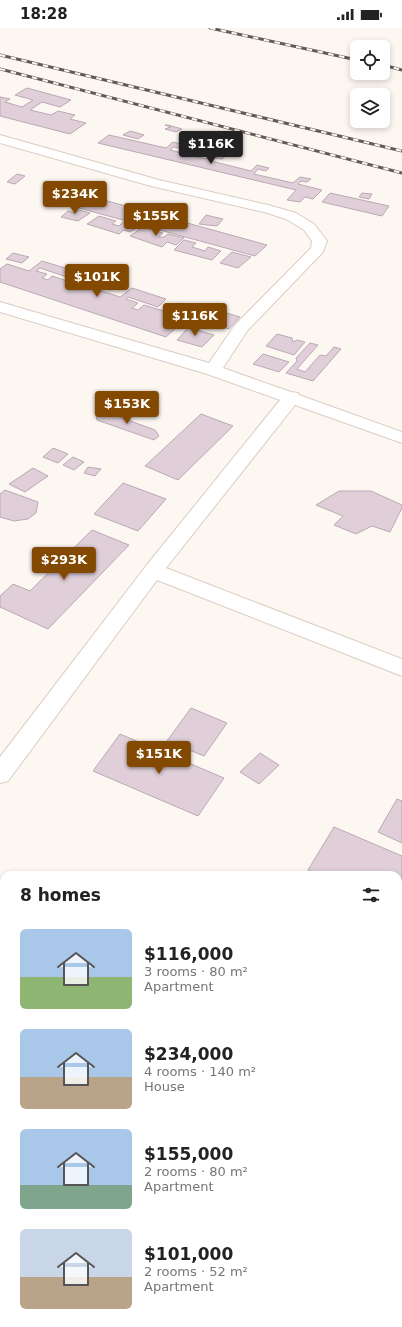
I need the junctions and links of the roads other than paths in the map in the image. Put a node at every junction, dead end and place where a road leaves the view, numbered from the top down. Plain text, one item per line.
1 (0, 139) edge
2 (0, 307) edge
3 (214, 370) junction
4 (292, 397) junction
5 (402, 438) edge
6 (154, 571) junction
7 (402, 668) edge
8 (0, 774) edge

1 - 3 street
2 - 3 street
3 - 4 street
4 - 5 street
4 - 6 street
6 - 7 street
6 - 8 street

